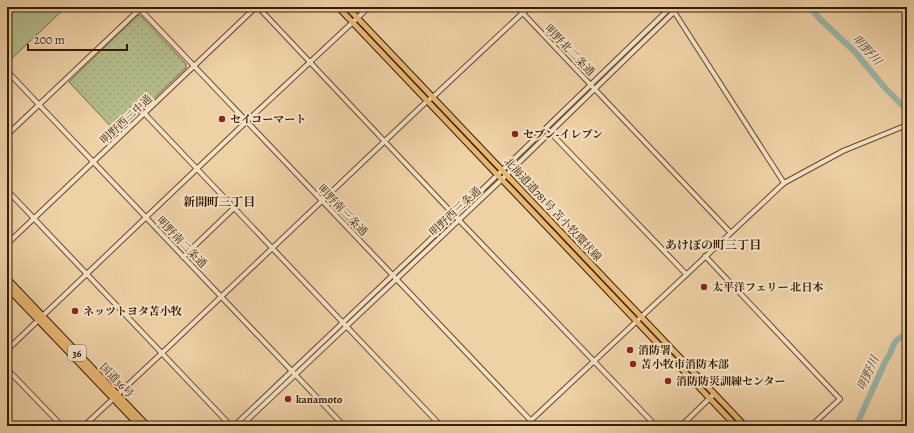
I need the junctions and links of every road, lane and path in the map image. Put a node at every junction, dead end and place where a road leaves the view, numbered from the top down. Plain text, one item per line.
1 (257, 7) edge
2 (338, 7) edge
3 (347, 7) edge
4 (369, 7) edge
5 (517, 7) edge
6 (528, 7) edge
7 (671, 7) edge
8 (679, 7) edge
9 (140, 8) edge
10 (674, 12) junction
11 (522, 13) junction
12 (357, 18) junction
13 (352, 22) junction
14 (309, 62) junction
15 (195, 67) junction
16 (7, 71) edge
17 (592, 86) junction
18 (433, 97) junction
19 (427, 101) junction
20 (39, 105) junction
21 (145, 114) junction
22 (246, 121) junction
23 (907, 125) edge
24 (546, 128) junction
25 (550, 132) junction
26 (7, 135) edge
27 (384, 140) junction
28 (94, 162) junction
29 (197, 169) junction
30 (504, 172) junction
31 (499, 177) junction
32 (784, 183) junction
33 (7, 190) edge
34 (322, 200) junction
35 (234, 208) junction
36 (34, 218) junction
37 (146, 218) junction
38 (457, 218) junction
39 (730, 232) junction
40 (7, 244) edge
41 (272, 248) junction
42 (706, 256) junction
43 (183, 257) junction
44 (87, 274) junction
45 (686, 274) junction
46 (395, 277) junction
47 (7, 279) edge
48 (7, 287) edge
49 (221, 296) junction
50 (40, 318) junction
51 (642, 318) junction
52 (637, 322) junction
53 (344, 324) junction
54 (7, 350) edge
55 (162, 353) junction
56 (595, 361) junction
57 (7, 369) edge
58 (294, 373) junction
59 (714, 394) junction
60 (115, 396) junction
61 (710, 399) junction
62 (531, 421) junction
63 (687, 421) junction
64 (62, 426) edge
65 (84, 426) edge
66 (140, 426) edge
67 (147, 426) edge
68 (232, 426) edge
69 (241, 426) edge
70 (344, 426) edge
71 (441, 426) edge
72 (525, 426) edge
73 (536, 426) edge
74 (656, 426) edge
75 (681, 426) edge
76 (692, 426) edge
77 (736, 426) edge
78 (745, 426) edge
79 (811, 426) edge

1 - 14 street
1 - 15 street, 明野西二中通
2 - 13 main road, 北海道道781号 苫小牧環状線
3 - 12 main road, 北海道道781号 苫小牧環状線
4 - 12 street
5 - 11 street, 明野北二条通
6 - 11 street
7 - 10 street
7 - 17 street, 明野西三条通
8 - 10 street, 明野西三条通
9 - 15 street, 明野南三条通
9 - 20 street
10 - 17 street, 明野西三条通
10 - 32 street
11 - 17 street, 明野北二条通
11 - 18 street
12 - 13 street
12 - 18 main road, 北海道道781号 苫小牧環状線
13 - 14 street
13 - 19 main road, 北海道道781号 苫小牧環状線
14 - 22 street
14 - 27 street
15 - 21 street, 明野西二中通
15 - 22 street, 明野南三条通
16 - 20 street, 明野南二条通
17 - 24 street, 明野西三条通
17 - 25 street, 明野西三条通
17 - 39 street, 明野北二条通
18 - 19 street
18 - 30 main road, 北海道道781号 苫小牧環状線
19 - 27 street
19 - 31 main road, 北海道道781号 苫小牧環状線
20 - 26 street
20 - 28 street, 明野南二条通
21 - 28 street, 明野西二中通
21 - 29 street
22 - 29 street
22 - 34 street, 明野南三条通
23 - 32 street
24 - 25 street
24 - 30 street, 明野西三条通
25 - 30 street, 明野西三条通
25 - 45 street
27 - 34 street
27 - 38 street
28 - 36 street, 明野西二中通
28 - 37 street, 明野南二条通
29 - 35 street
29 - 37 street
30 - 31 street, 明野西三条通
30 - 51 main road, 北海道道781号 苫小牧環状線
31 - 38 street, 明野西三条通
31 - 52 main road, 北海道道781号 苫小牧環状線
32 - 39 street
33 - 36 street
34 - 41 street
34 - 46 street, 明野南三条通
35 - 41 street
35 - 43 street
36 - 40 street, 明野西二中通
36 - 44 street
37 - 43 street, 明野南二条通
37 - 44 street
38 - 46 street, 明野西三条通
38 - 56 street
39 - 42 street
41 - 49 street
41 - 53 street
42 - 45 street
42 - 79 street
43 - 49 street, 明野南二条通
44 - 50 street
44 - 55 street
45 - 51 street
46 - 53 street, 明野西三条通
46 - 62 street, 明野南三条通
47 - 50 highway, 国道36号 / 36
48 - 50 highway, 国道36号 / 36
49 - 55 street
49 - 58 street, 明野南二条通
50 - 54 street
50 - 60 highway, 国道36号 / 36
51 - 52 street
51 - 59 main road, 北海道道781号 苫小牧環状線
52 - 56 street
52 - 61 main road, 北海道道781号 苫小牧環状線
53 - 58 street, 明野西三条通
53 - 71 street
55 - 60 street
55 - 68 street
56 - 62 street
56 - 74 street
57 - 64 street
58 - 68 street, 明野西三条通
58 - 69 street, 明野西三条通
58 - 70 street, 明野南二条通
59 - 61 street
59 - 78 main road, 北海道道781号 苫小牧環状線
60 - 65 street
60 - 66 highway, 国道36号 / 36
60 - 67 highway, 国道36号 / 36
61 - 63 street
61 - 77 main road, 北海道道781号 苫小牧環状線
62 - 72 street
62 - 73 street, 明野南三条通
63 - 75 street
63 - 76 street

